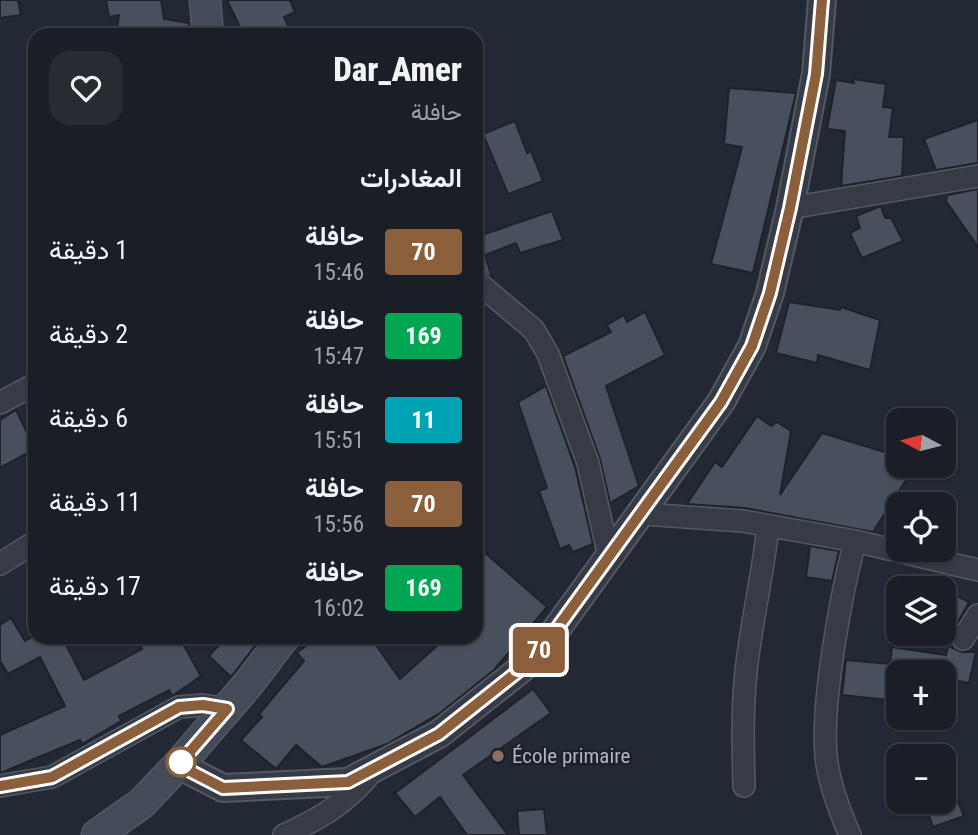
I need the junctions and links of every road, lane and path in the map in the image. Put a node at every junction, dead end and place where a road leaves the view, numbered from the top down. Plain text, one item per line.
1 (205, 0) edge
2 (822, 0) edge
3 (207, 28) edge
4 (978, 176) edge
5 (790, 208) junction
6 (483, 287) edge
7 (28, 388) edge
8 (0, 403) edge
9 (643, 514) junction
10 (768, 526) junction
11 (855, 541) junction
12 (28, 546) edge
13 (609, 557) junction
14 (0, 564) edge
15 (978, 570) edge
16 (978, 615) edge
17 (963, 639) dead end
18 (278, 644) edge
19 (227, 709) junction
20 (181, 762) junction
21 (374, 768) junction
22 (0, 786) edge
23 (744, 786) dead end
24 (97, 835) edge
25 (284, 835) edge
26 (850, 835) edge

1 - 3 main road
2 - 5 street
4 - 5 street
5 - 9 street
6 - 13 street
7 - 8 street
9 - 10 street
9 - 13 street
10 - 11 street
10 - 23 street
11 - 15 street
11 - 26 street
12 - 14 street
13 - 21 street
16 - 17 street
18 - 19 main road
19 - 20 main road
19 - 22 street
20 - 21 street
20 - 24 main road
21 - 25 street

